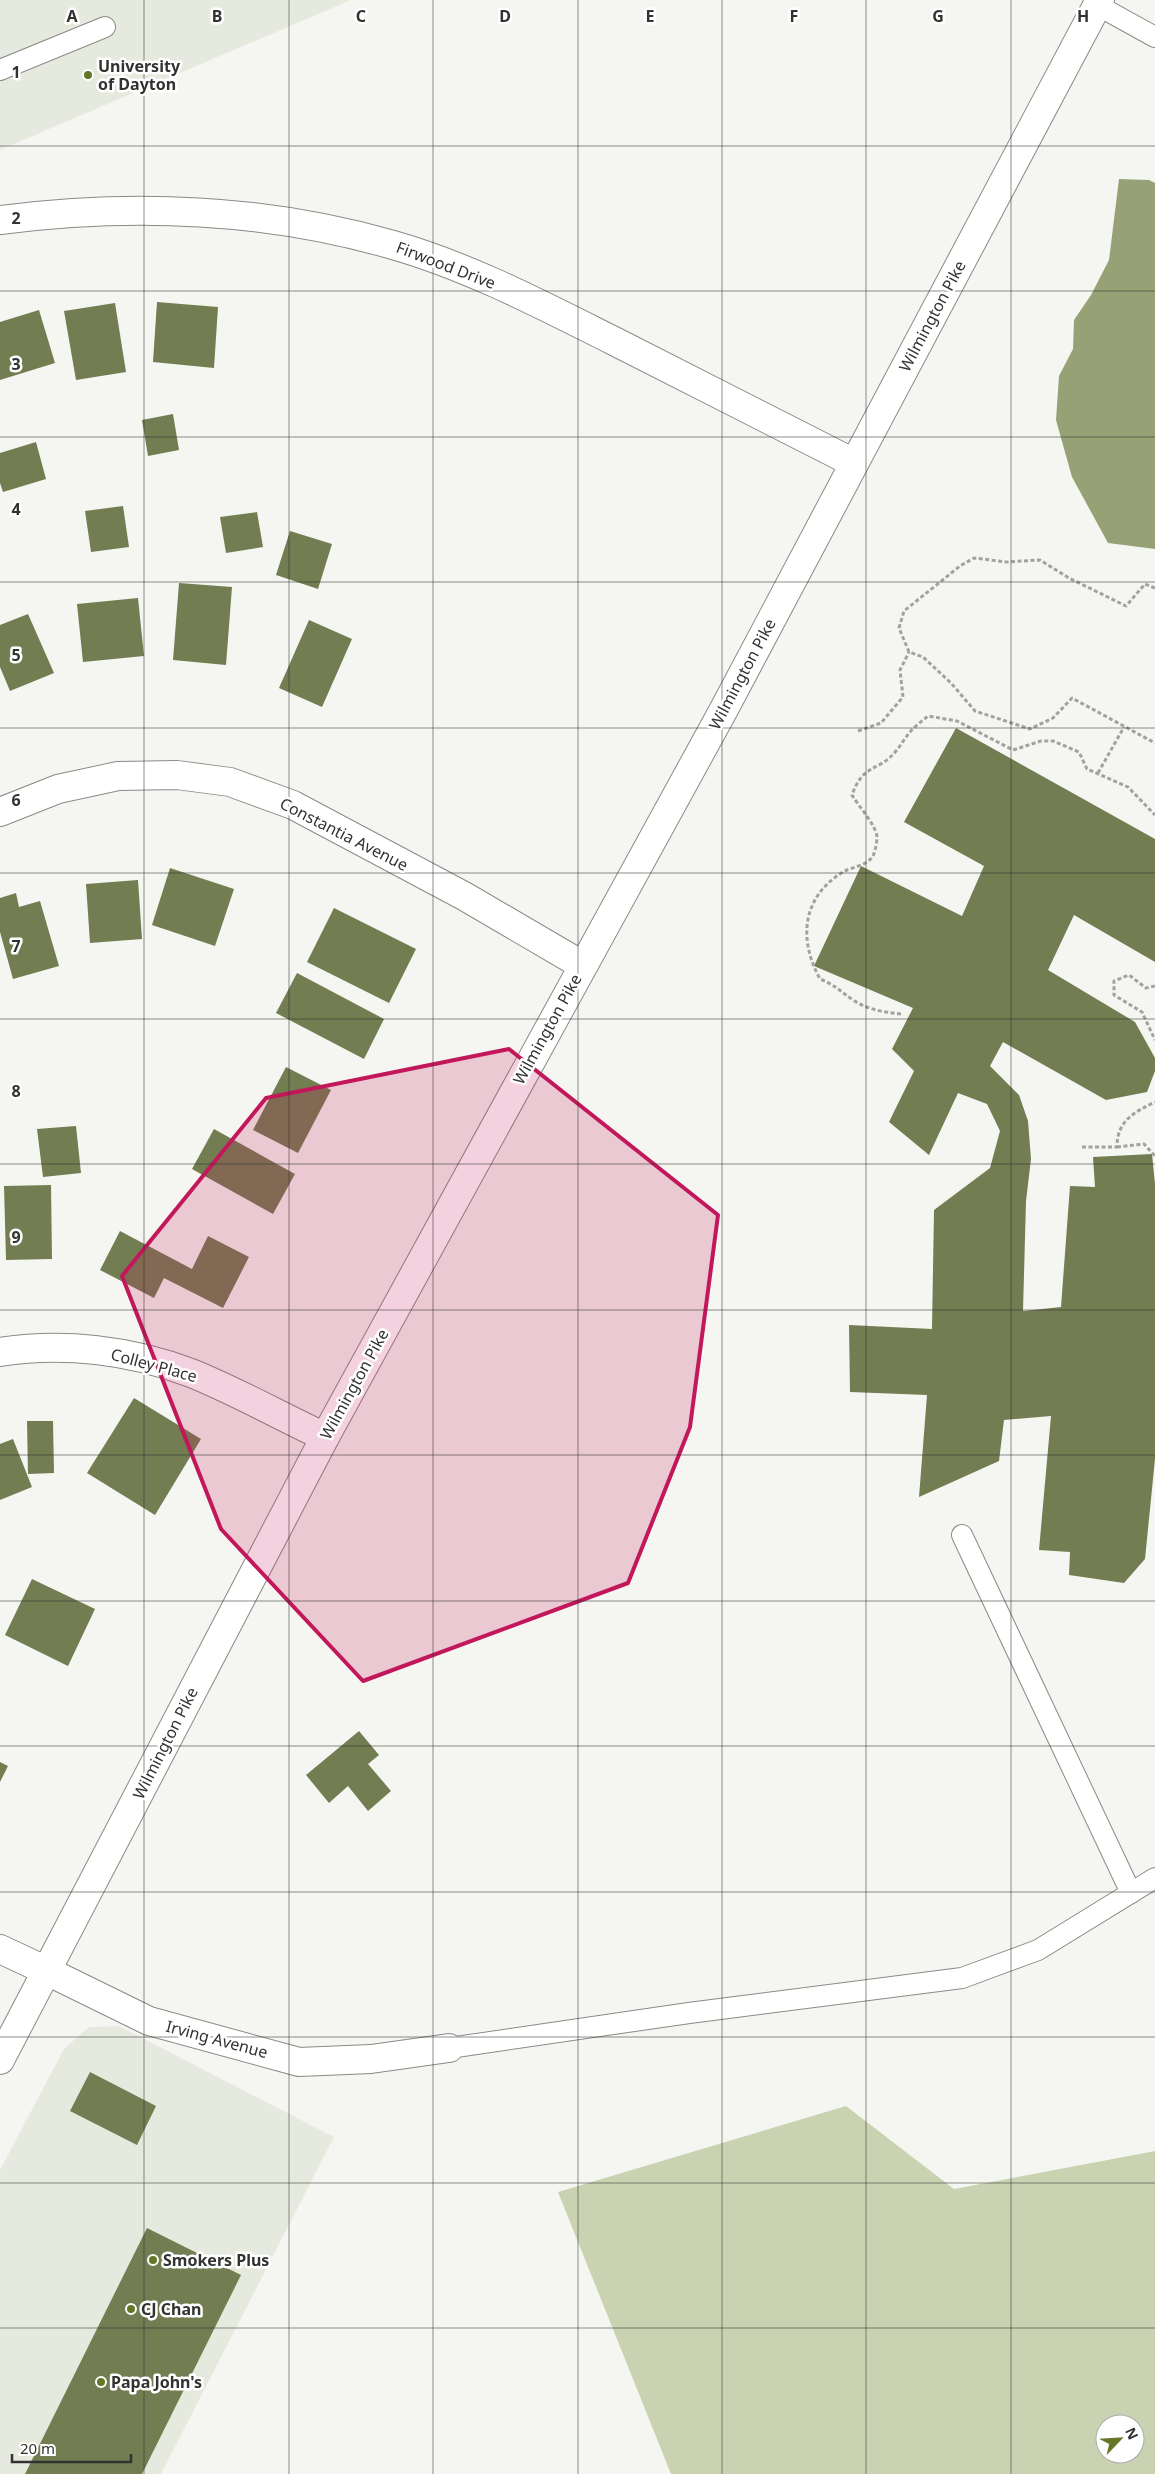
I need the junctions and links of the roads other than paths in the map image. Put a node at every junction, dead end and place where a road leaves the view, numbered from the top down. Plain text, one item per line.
1 (1099, 2) edge
2 (105, 27) dead end
3 (1155, 36) edge
4 (0, 70) edge
5 (0, 220) edge
6 (854, 463) junction
7 (0, 812) edge
8 (582, 964) junction
9 (0, 1352) edge
10 (325, 1437) junction
11 (962, 1535) dead end
12 (1155, 1878) edge
13 (1131, 1893) junction
14 (0, 1949) edge
15 (47, 1972) junction
16 (449, 2048) joint
17 (0, 2060) edge

1 - 3 lane
1 - 6 street, Wilmington Pike
2 - 4 lane
5 - 6 street, Firwood Drive
6 - 8 street, Wilmington Pike
7 - 8 street, Constantia Avenue
8 - 10 street, Wilmington Pike
9 - 10 street, Colley Place
10 - 15 street, Wilmington Pike
11 - 13 lane
12 - 13 lane
13 - 16 lane
14 - 15 street, Irving Avenue
15 - 16 street, Irving Avenue
15 - 17 street, Wilmington Pike

